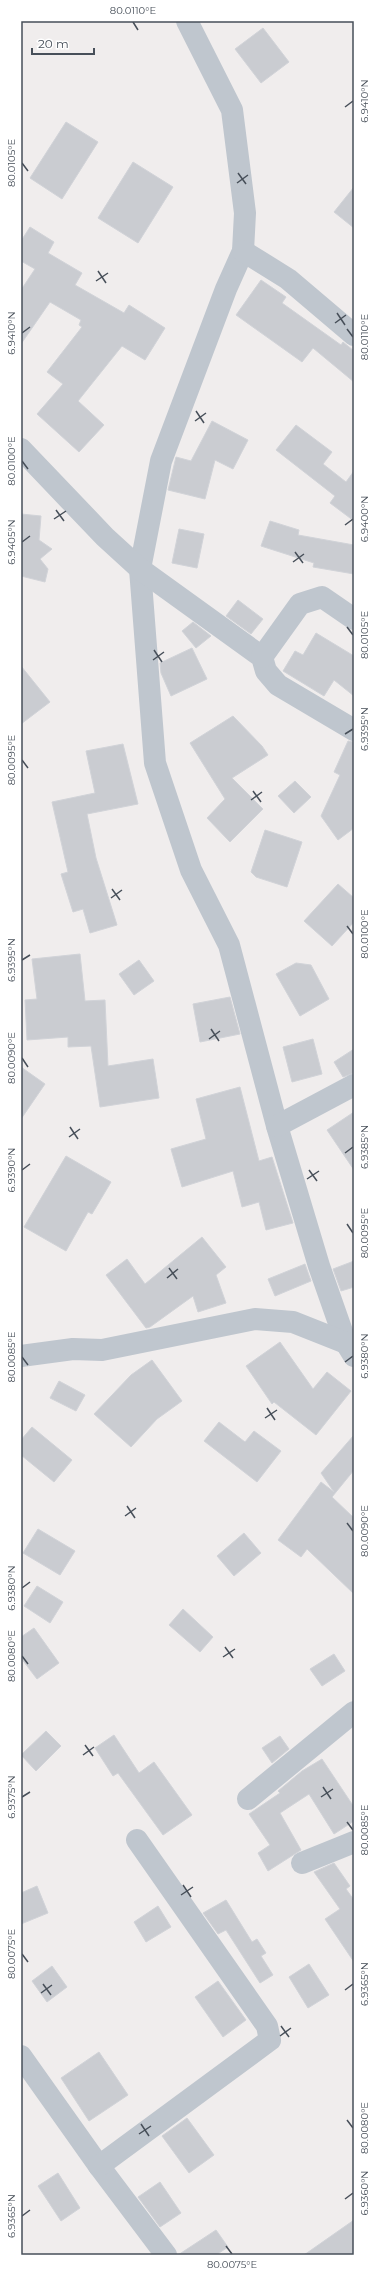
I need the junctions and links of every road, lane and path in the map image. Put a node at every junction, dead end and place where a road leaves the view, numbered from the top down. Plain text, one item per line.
1 (187, 21) edge
2 (243, 252) junction
3 (354, 335) edge
4 (21, 449) edge
5 (140, 569) junction
6 (354, 619) edge
7 (262, 658) junction
8 (354, 730) edge
9 (354, 1085) edge
10 (277, 1126) junction
11 (350, 1349) edge
12 (28, 1352) edge
13 (354, 1712) edge
14 (248, 1799) dead end
15 (137, 1840) dead end
16 (354, 1842) edge
17 (302, 1863) dead end
18 (21, 2056) edge
19 (98, 2166) junction
20 (166, 2255) edge

1 - 2 street
2 - 3 street
2 - 5 street
4 - 5 street
5 - 7 street
5 - 10 street
6 - 7 street
7 - 8 street
9 - 10 street
10 - 11 street
11 - 12 street
13 - 14 street
15 - 19 street
16 - 17 street
18 - 19 street
19 - 20 street

